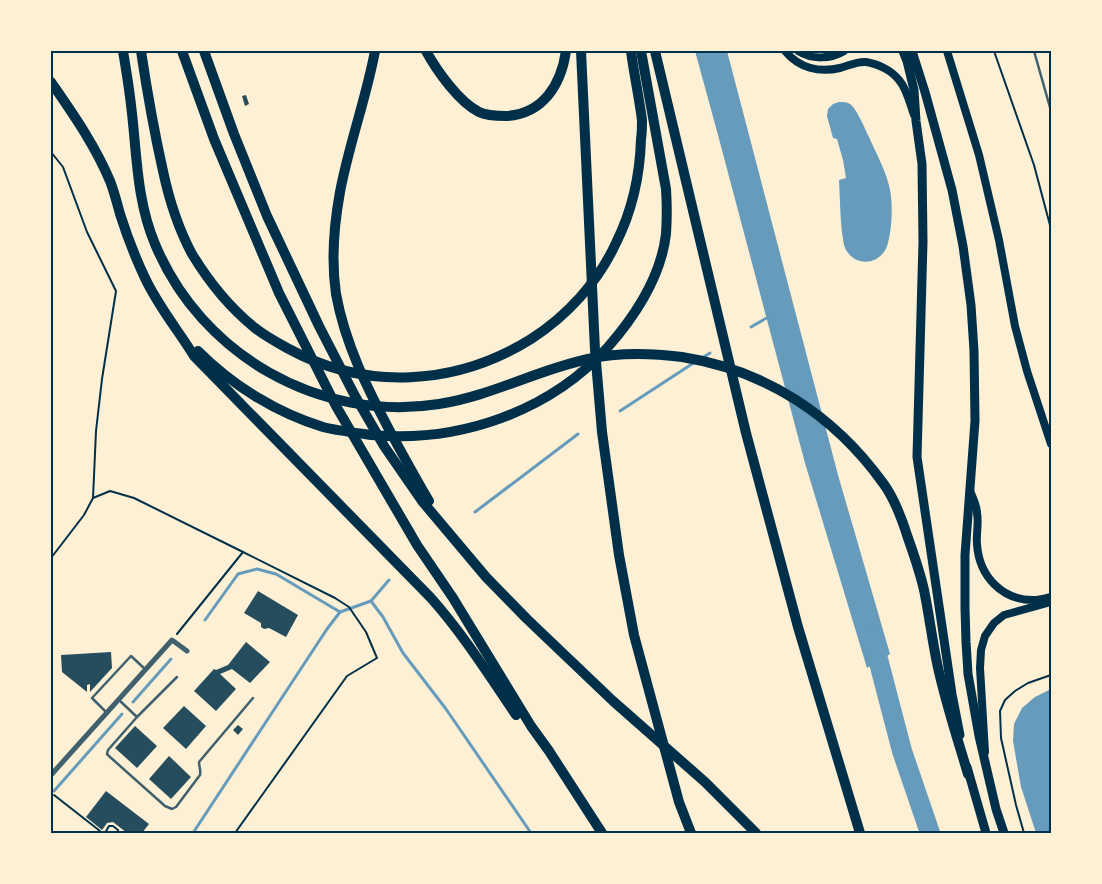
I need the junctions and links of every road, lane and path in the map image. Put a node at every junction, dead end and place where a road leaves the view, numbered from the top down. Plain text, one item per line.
1 (123, 51) edge
2 (140, 51) edge
3 (182, 51) edge
4 (204, 51) edge
5 (375, 51) edge
6 (426, 51) edge
7 (566, 51) edge
8 (581, 51) edge
9 (631, 51) edge
10 (641, 51) edge
11 (655, 51) edge
12 (785, 51) edge
13 (798, 51) edge
14 (844, 51) edge
15 (902, 51) edge
16 (912, 51) edge
17 (947, 51) edge
18 (994, 51) edge
19 (1034, 51) edge
20 (51, 82) edge
21 (1051, 111) edge
22 (916, 121) junction
23 (51, 152) edge
24 (1051, 229) edge
25 (178, 331) junction
26 (1051, 444) edge
27 (970, 489) junction
28 (93, 498) junction
29 (449, 534) junction
30 (243, 552) junction
31 (51, 558) edge
32 (1051, 597) edge
33 (1051, 602) edge
34 (172, 640) junction
35 (187, 651) dead end
36 (146, 670) junction
37 (1051, 674) edge
38 (176, 677) dead end
39 (253, 698) dead end
40 (119, 700) junction
41 (107, 712) junction
42 (137, 716) junction
43 (531, 726) junction
44 (986, 764) junction
45 (968, 774) junction
46 (51, 776) edge
47 (54, 796) dead end
48 (99, 832) edge
49 (105, 833) edge
50 (118, 833) edge
51 (235, 833) edge
52 (602, 833) edge
53 (691, 833) edge
54 (756, 833) edge
55 (860, 833) edge
56 (986, 833) edge
57 (1004, 833) edge
58 (1024, 833) edge

1 - 45 highway
2 - 9 highway
3 - 43 highway
4 - 29 highway
5 - 29 highway
6 - 7 highway
8 - 53 highway
10 - 25 highway
11 - 55 highway
12 - 22 main road
13 - 14 main road
15 - 22 highway
16 - 27 highway
17 - 26 main road
18 - 24 path
19 - 21 lane
20 - 25 highway
22 - 45 highway
23 - 28 path
25 - 43 highway
27 - 32 main road
27 - 44 highway
28 - 30 path
28 - 31 path
29 - 54 highway
30 - 34 path
30 - 51 path
33 - 44 main road
34 - 35 street
34 - 36 street
36 - 40 street
36 - 41 lane
37 - 58 path
38 - 42 lane
39 - 42 lane
40 - 41 street
40 - 42 lane
41 - 46 street
43 - 52 highway
44 - 57 highway
45 - 56 highway
47 - 48 path
48 - 49 path
49 - 50 path

